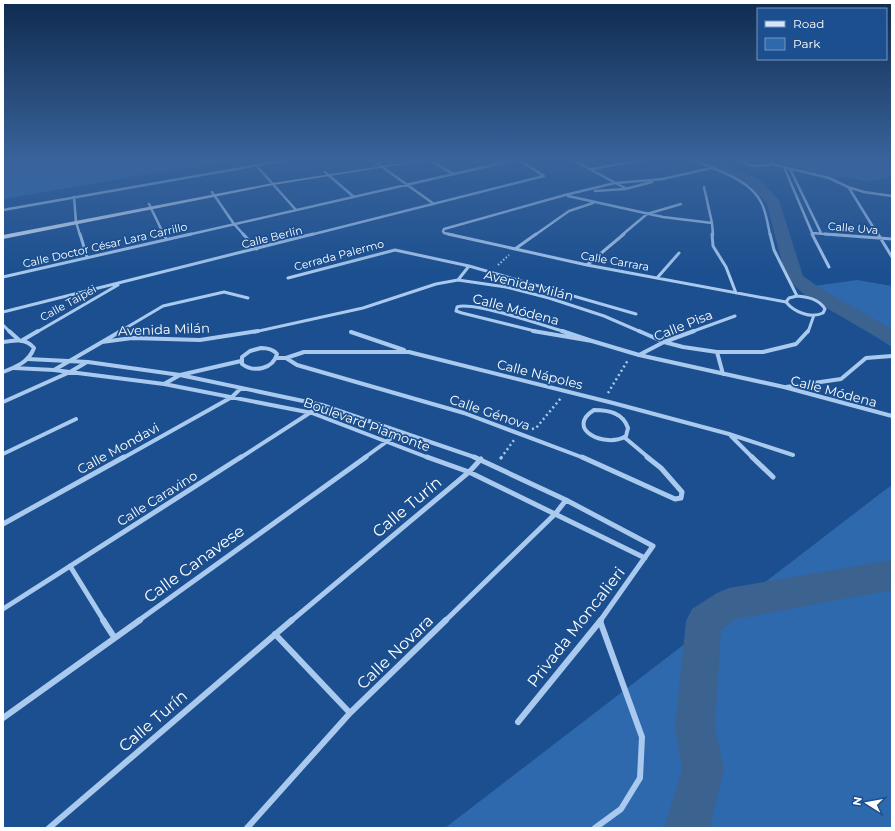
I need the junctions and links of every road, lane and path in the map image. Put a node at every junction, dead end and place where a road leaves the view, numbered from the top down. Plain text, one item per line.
1 (64, 199) edge
2 (74, 199) edge
3 (188, 199) edge
4 (216, 199) edge
5 (286, 199) edge
6 (346, 199) edge
7 (427, 199) edge
8 (456, 199) edge
9 (552, 199) edge
10 (580, 199) edge
11 (707, 199) edge
12 (760, 199) edge
13 (798, 199) edge
14 (804, 199) edge
15 (855, 199) edge
16 (593, 202) junction
17 (434, 204) junction
18 (681, 204) dead end
19 (150, 206) junction
20 (3, 210) edge
21 (296, 210) junction
22 (646, 214) junction
23 (76, 220) junction
24 (712, 223) junction
25 (234, 224) junction
26 (3, 232) edge
27 (812, 232) junction
28 (821, 233) junction
29 (3, 237) edge
30 (166, 239) junction
31 (881, 239) junction
32 (892, 239) edge
33 (257, 249) junction
34 (515, 249) junction
35 (679, 253) dead end
36 (87, 257) junction
37 (892, 257) edge
38 (587, 265) junction
39 (469, 266) junction
40 (829, 267) dead end
41 (490, 273) junction
42 (3, 277) edge
43 (288, 278) dead end
44 (657, 278) junction
45 (458, 280) junction
46 (124, 282) junction
47 (555, 292) junction
48 (736, 293) junction
49 (797, 296) junction
50 (248, 298) dead end
51 (549, 298) junction
52 (786, 302) junction
53 (3, 312) edge
54 (636, 314) dead end
55 (734, 316) dead end
56 (814, 316) junction
57 (3, 325) edge
58 (351, 332) dead end
59 (20, 340) junction
60 (3, 342) edge
61 (102, 342) junction
62 (592, 342) junction
63 (664, 342) junction
64 (409, 352) junction
65 (717, 352) junction
66 (633, 353) junction
67 (639, 355) junction
68 (892, 356) edge
69 (277, 358) junction
70 (286, 358) junction
71 (28, 359) junction
72 (69, 360) junction
73 (241, 361) junction
74 (88, 362) junction
75 (14, 368) junction
76 (54, 370) junction
77 (3, 372) edge
78 (70, 372) junction
79 (723, 374) junction
80 (180, 375) junction
81 (164, 384) junction
82 (784, 387) junction
83 (241, 388) junction
84 (232, 397) junction
85 (603, 401) junction
86 (3, 402) edge
87 (613, 403) junction
88 (322, 405) junction
89 (611, 411) junction
90 (312, 413) junction
91 (892, 416) edge
92 (76, 419) dead end
93 (400, 432) junction
94 (729, 434) junction
95 (624, 438) junction
96 (386, 442) junction
97 (3, 454) edge
98 (793, 455) dead end
99 (480, 459) junction
100 (469, 472) junction
101 (773, 477) dead end
102 (566, 500) junction
103 (556, 513) junction
104 (3, 524) edge
105 (653, 546) joint
106 (645, 558) junction
107 (70, 566) junction
108 (3, 609) edge
109 (600, 621) junction
110 (275, 634) junction
111 (114, 637) junction
112 (350, 713) junction
113 (3, 718) edge
114 (518, 722) dead end
115 (49, 828) edge
116 (247, 828) edge
117 (596, 828) edge

1 - 20 street
2 - 23 street
3 - 19 main road
4 - 25 street
5 - 21 street
6 - 21 street, Calle Doctor César Lara Carrillo
7 - 17 street
8 - 17 street, Calle Berlín
9 - 34 street, Calle Carrara
10 - 16 street
11 - 24 street
12 - 49 street
13 - 27 street
14 - 28 street
15 - 31 street
16 - 22 street
16 - 34 street
17 - 33 street, Calle Berlín
18 - 22 street
19 - 23 main road
19 - 30 street
21 - 25 street, Calle Doctor César Lara Carrillo
22 - 24 street
22 - 38 street
23 - 26 main road
23 - 29 main road
23 - 36 street
24 - 48 street
25 - 30 street, Calle Doctor César Lara Carrillo
25 - 33 street
27 - 28 street, Calle Uva
27 - 40 street
28 - 31 street, Calle Uva
30 - 36 street, Calle Doctor César Lara Carrillo
31 - 32 street, Calle Uva
31 - 37 street
33 - 46 street, Calle Berlín
34 - 38 street, Calle Carrara
34 - 41 path
35 - 44 street
36 - 42 street, Calle Doctor César Lara Carrillo
38 - 44 street, Calle Carrara
39 - 41 street
39 - 43 street, Cerrada Palermo
39 - 45 street
41 - 47 street
44 - 48 street, Calle Carrara
45 - 51 street, Avenida Milán
45 - 61 street, Avenida Milán
46 - 53 street, Calle Berlín
46 - 59 street, Calle Taipéi
47 - 51 street
47 - 54 street
48 - 52 street, Calle Carrara
49 - 52 street
49 - 56 street, Avenida Milán
50 - 61 street
51 - 63 street, Avenida Milán
52 - 56 street
55 - 63 street, Calle Pisa
56 - 65 street, Avenida Milán
57 - 59 street
58 - 64 street
59 - 60 street
59 - 71 street
61 - 72 street
62 - 62 street, Calle Módena
62 - 66 street, Calle Módena
63 - 65 street, Avenida Milán
63 - 67 street, Calle Pisa
64 - 70 street, Calle Nápoles
64 - 85 street, Calle Nápoles
65 - 79 street
66 - 67 street, Calle Módena
66 - 85 path
67 - 79 street, Calle Módena
68 - 82 street
69 - 70 street, Calle Nápoles
69 - 73 street
69 - 73 street
70 - 95 street, Calle Génova
71 - 72 street, Boulevard Piamonte
71 - 75 street
72 - 74 street, Boulevard Piamonte
72 - 76 street
73 - 80 street
74 - 78 street
74 - 80 street, Boulevard Piamonte
75 - 76 street, Boulevard Piamonte
75 - 77 street
76 - 78 street, Boulevard Piamonte
78 - 81 street, Boulevard Piamonte
78 - 86 street
79 - 82 street, Calle Módena
80 - 81 street
80 - 83 street, Boulevard Piamonte
81 - 84 street, Boulevard Piamonte
82 - 91 street, Calle Módena
83 - 84 street, Calle Mondavi
83 - 88 street, Boulevard Piamonte
84 - 90 street, Boulevard Piamonte
84 - 104 street, Calle Mondavi
85 - 87 street, Calle Nápoles
87 - 89 street
87 - 94 street, Calle Nápoles
88 - 90 street, Calle Caravino
88 - 93 street, Boulevard Piamonte
89 - 95 street
89 - 95 street
90 - 96 street, Boulevard Piamonte
90 - 107 street, Calle Caravino
92 - 97 street
93 - 96 street, Calle Canavese
93 - 99 street, Boulevard Piamonte
94 - 98 street, Calle Nápoles
94 - 101 street
96 - 100 street, Boulevard Piamonte
96 - 111 street, Calle Canavese
99 - 100 street, Calle Turín
99 - 102 street, Boulevard Piamonte
100 - 103 street, Boulevard Piamonte
100 - 110 street, Calle Turín
102 - 103 street, Calle Novara
102 - 105 street, Boulevard Piamonte
103 - 106 street, Boulevard Piamonte
103 - 112 street, Calle Novara
105 - 106 street, Privada Moncalieri
106 - 109 street, Privada Moncalieri
107 - 108 street, Calle Caravino
107 - 111 street
109 - 114 street, Privada Moncalieri
109 - 117 street
110 - 112 street
110 - 115 street, Calle Turín
111 - 113 street, Calle Canavese
112 - 116 street, Calle Novara

